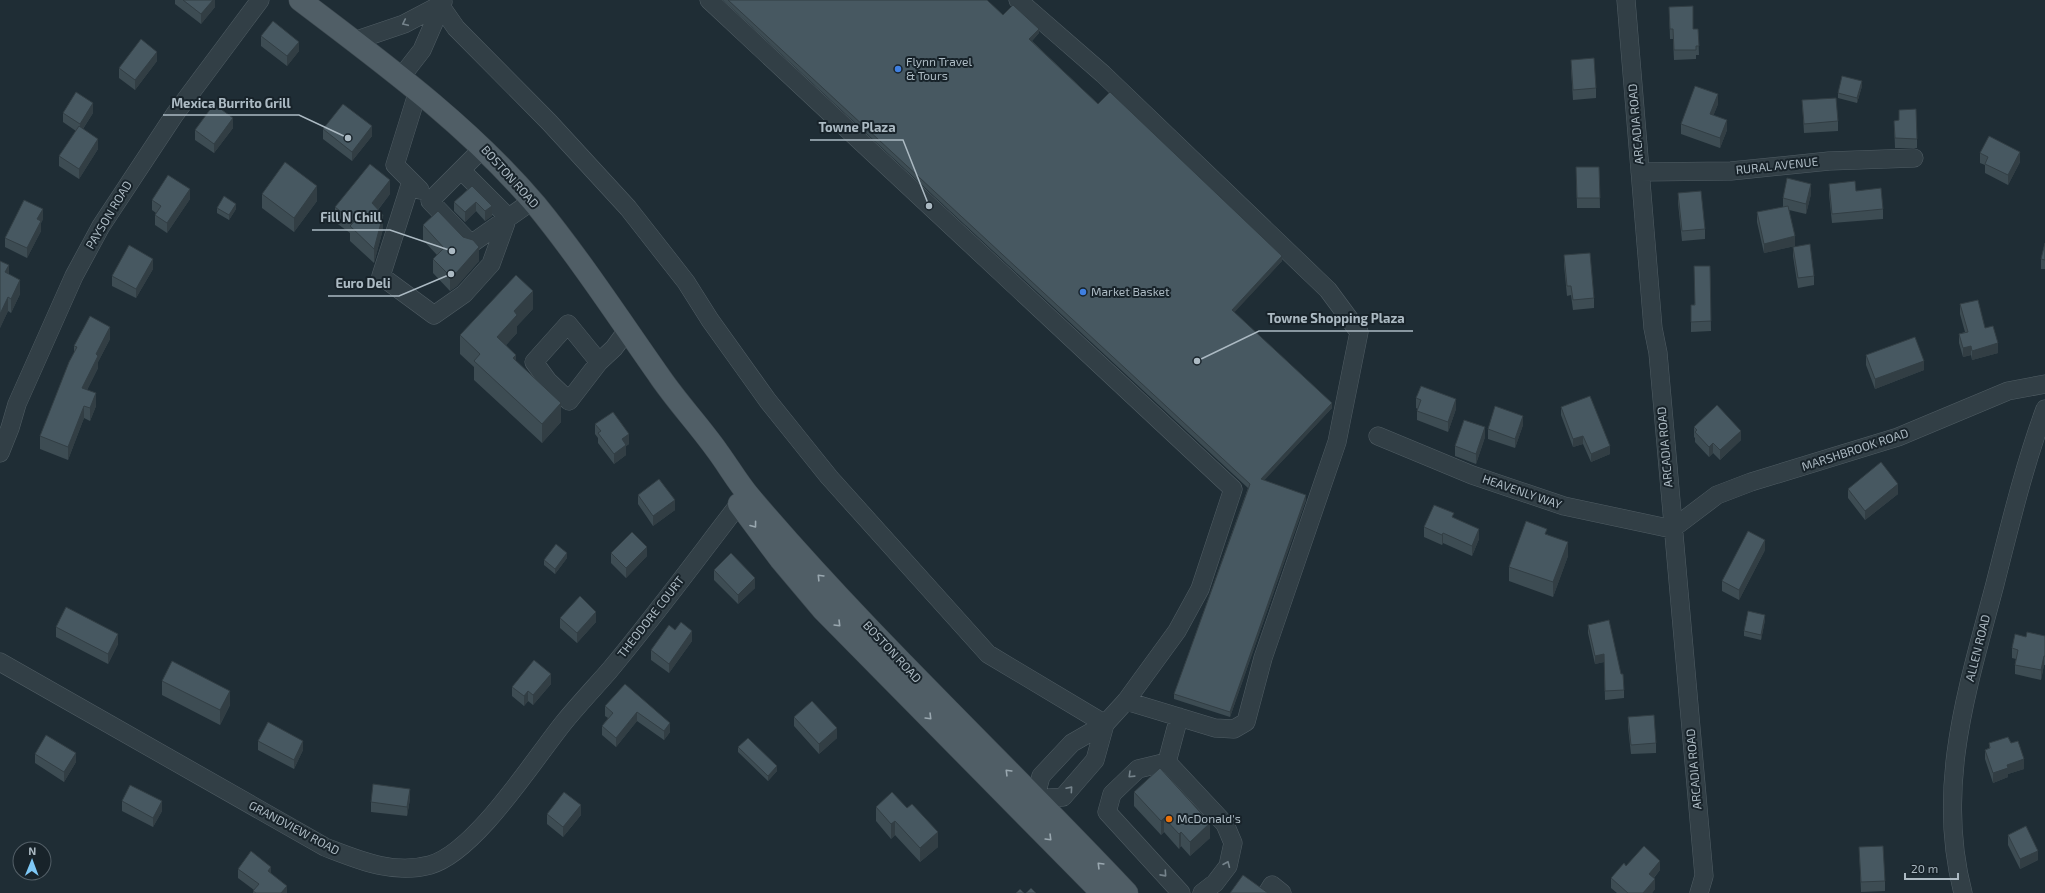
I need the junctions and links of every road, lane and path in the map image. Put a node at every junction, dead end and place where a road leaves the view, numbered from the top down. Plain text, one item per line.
1 (260, 0) edge
2 (300, 0) edge
3 (709, 0) edge
4 (1018, 0) edge
5 (1626, 0) edge
6 (442, 2) edge
7 (354, 41) junction
8 (401, 77) junction
9 (418, 91) junction
10 (483, 148) junction
11 (1914, 158) dead end
12 (461, 170) junction
13 (1640, 172) junction
14 (411, 182) junction
15 (430, 201) junction
16 (532, 201) junction
17 (508, 218) junction
18 (628, 329) junction
19 (599, 362) dead end
20 (2045, 384) edge
21 (675, 397) junction
22 (2045, 409) edge
23 (1378, 436) dead end
24 (0, 453) edge
25 (739, 504) junction
26 (1672, 529) junction
27 (0, 662) edge
28 (1126, 701) junction
29 (1179, 717) junction
30 (1105, 724) junction
31 (560, 728) joint
32 (1167, 762) junction
33 (1028, 805) junction
34 (1102, 893) edge
35 (1127, 893) edge
36 (1181, 893) edge
37 (1202, 893) edge
38 (1267, 893) edge
39 (1282, 893) edge
40 (1699, 893) edge
41 (1963, 893) edge

1 - 24 street, PAYSON ROAD
2 - 7 main road, BOSTON ROAD
3 - 28 street
4 - 29 street
5 - 13 street, ARCADIA ROAD
6 -> 7 street
6 - 8 street
6 - 30 street
7 - 8 main road, BOSTON ROAD
8 - 9 main road, BOSTON ROAD
9 - 10 main road, BOSTON ROAD
9 - 14 street
10 - 12 street
10 - 16 main road, BOSTON ROAD
11 - 13 street, RURAL AVENUE
12 - 15 street
12 - 17 street
13 - 26 street, ARCADIA ROAD
14 - 15 street
14 - 17 street
15 - 17 street
16 - 17 street
16 - 18 main road, BOSTON ROAD
18 - 19 street
18 - 21 main road, BOSTON ROAD
20 - 26 street, MARSHBROOK ROAD
21 - 25 main road, BOSTON ROAD
33 -> 21 main road, BOSTON ROAD
22 - 41 street, ALLEN ROAD
23 - 26 street, HEAVENLY WAY
25 - 31 street, THEODORE COURT
25 -> 33 main road, BOSTON ROAD
26 - 40 street, ARCADIA ROAD
27 - 31 street, GRANDVIEW ROAD
28 - 29 street
28 - 30 street
29 - 32 street
30 - 33 street
33 -> 30 street
32 -> 36 street
37 -> 32 street
33 -> 34 main road, BOSTON ROAD
35 -> 33 main road, BOSTON ROAD
38 - 39 street

